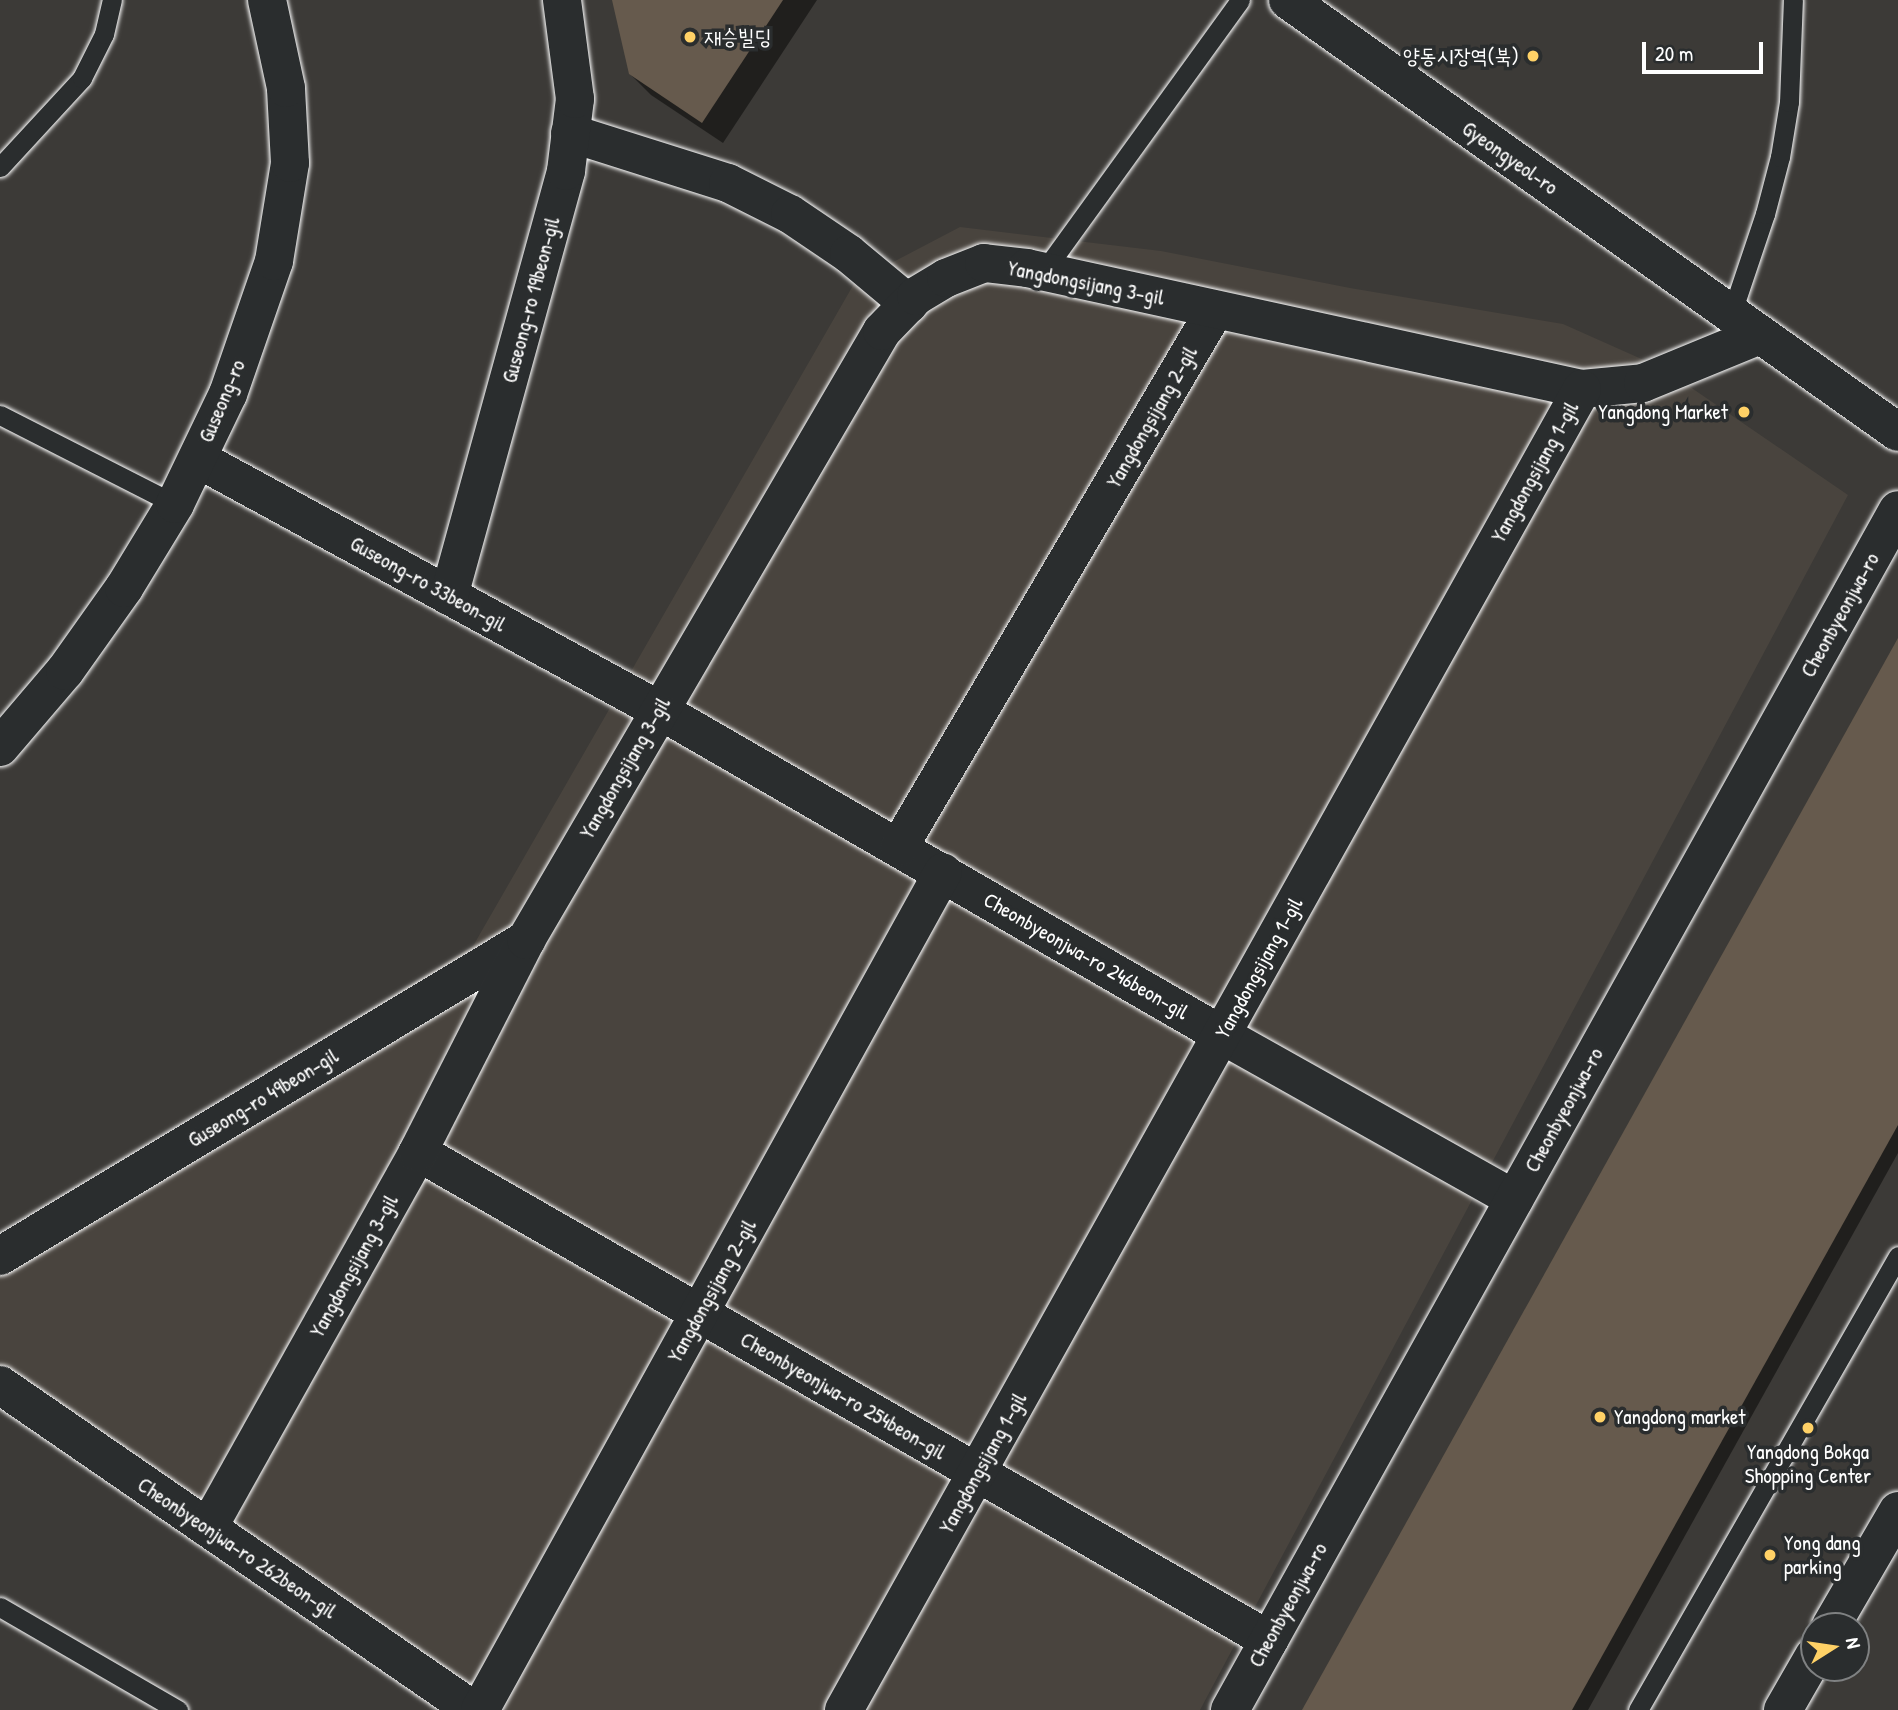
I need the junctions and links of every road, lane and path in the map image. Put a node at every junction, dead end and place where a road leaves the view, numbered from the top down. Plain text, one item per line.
1 (113, 0) edge
2 (267, 0) edge
3 (562, 0) edge
4 (1240, 0) edge
5 (1288, 0) edge
6 (1793, 0) edge
7 (570, 133) junction
8 (0, 167) edge
9 (1044, 271) junction
10 (909, 304) junction
11 (1215, 310) junction
12 (1745, 325) junction
13 (1582, 389) junction
14 (0, 415) edge
15 (1898, 432) edge
16 (198, 459) junction
17 (175, 504) junction
18 (1898, 510) edge
19 (449, 596) junction
20 (659, 710) junction
21 (0, 747) edge
22 (899, 847) junction
23 (943, 872) junction
24 (526, 940) junction
25 (1222, 1035) junction
26 (418, 1152) junction
27 (1514, 1199) junction
28 (1898, 1255) edge
29 (0, 1256) edge
30 (699, 1314) junction
31 (0, 1385) edge
32 (977, 1473) junction
33 (1898, 1511) edge
34 (208, 1528) junction
35 (0, 1607) edge
36 (1839, 1612) edge
37 (1269, 1640) junction
38 (1800, 1680) edge
39 (178, 1710) edge
40 (473, 1710) edge
41 (480, 1710) edge
42 (844, 1710) edge
43 (1230, 1710) edge
44 (1639, 1710) edge
45 (1783, 1710) edge

1 - 8 lane
2 - 16 street, Guseong-ro
3 - 7 street, Guseong-ro 19beon-gil
4 - 9 lane
5 - 12 street, Gyeongyeol-ro
6 - 12 lane
7 - 10 street
7 - 19 street, Guseong-ro 19beon-gil
9 - 10 street, Yangdongsijang 3-gil
9 - 11 street, Yangdongsijang 3-gil
10 - 20 street, Yangdongsijang 3-gil
11 - 13 street
11 - 22 street, Yangdongsijang 2-gil
12 - 13 street, Yangdongsijang 1-gil
12 - 15 street, Gyeongyeol-ro
13 - 25 street, Yangdongsijang 1-gil
14 - 17 lane
16 - 17 street, Guseong-ro
16 - 19 street, Guseong-ro 33beon-gil
17 - 21 street, Guseong-ro
18 - 27 street, Cheonbyeonjwa-ro
19 - 20 street, Guseong-ro 33beon-gil
20 - 22 street, Cheonbyeonjwa-ro 246beon-gil
20 - 24 street, Yangdongsijang 3-gil
22 - 23 street, Cheonbyeonjwa-ro 246beon-gil
23 - 25 street, Cheonbyeonjwa-ro 246beon-gil
23 - 30 street, Yangdongsijang 2-gil
24 - 26 street, Yangdongsijang 3-gil
24 - 29 street, Guseong-ro 49beon-gil
25 - 27 street, Cheonbyeonjwa-ro 246beon-gil
25 - 32 street, Yangdongsijang 1-gil
26 - 30 street, Cheonbyeonjwa-ro 254beon-gil
26 - 34 street, Yangdongsijang 3-gil
27 - 37 street, Cheonbyeonjwa-ro
28 - 44 lane
30 - 32 street, Cheonbyeonjwa-ro 254beon-gil
30 - 41 street, Yangdongsijang 2-gil
31 - 34 street, Cheonbyeonjwa-ro 262beon-gil
32 - 37 street, Cheonbyeonjwa-ro 254beon-gil
32 - 42 street, Yangdongsijang 1-gil
33 - 36 street
34 - 40 street, Cheonbyeonjwa-ro 262beon-gil
35 - 39 lane
37 - 43 street, Cheonbyeonjwa-ro
38 - 45 street

